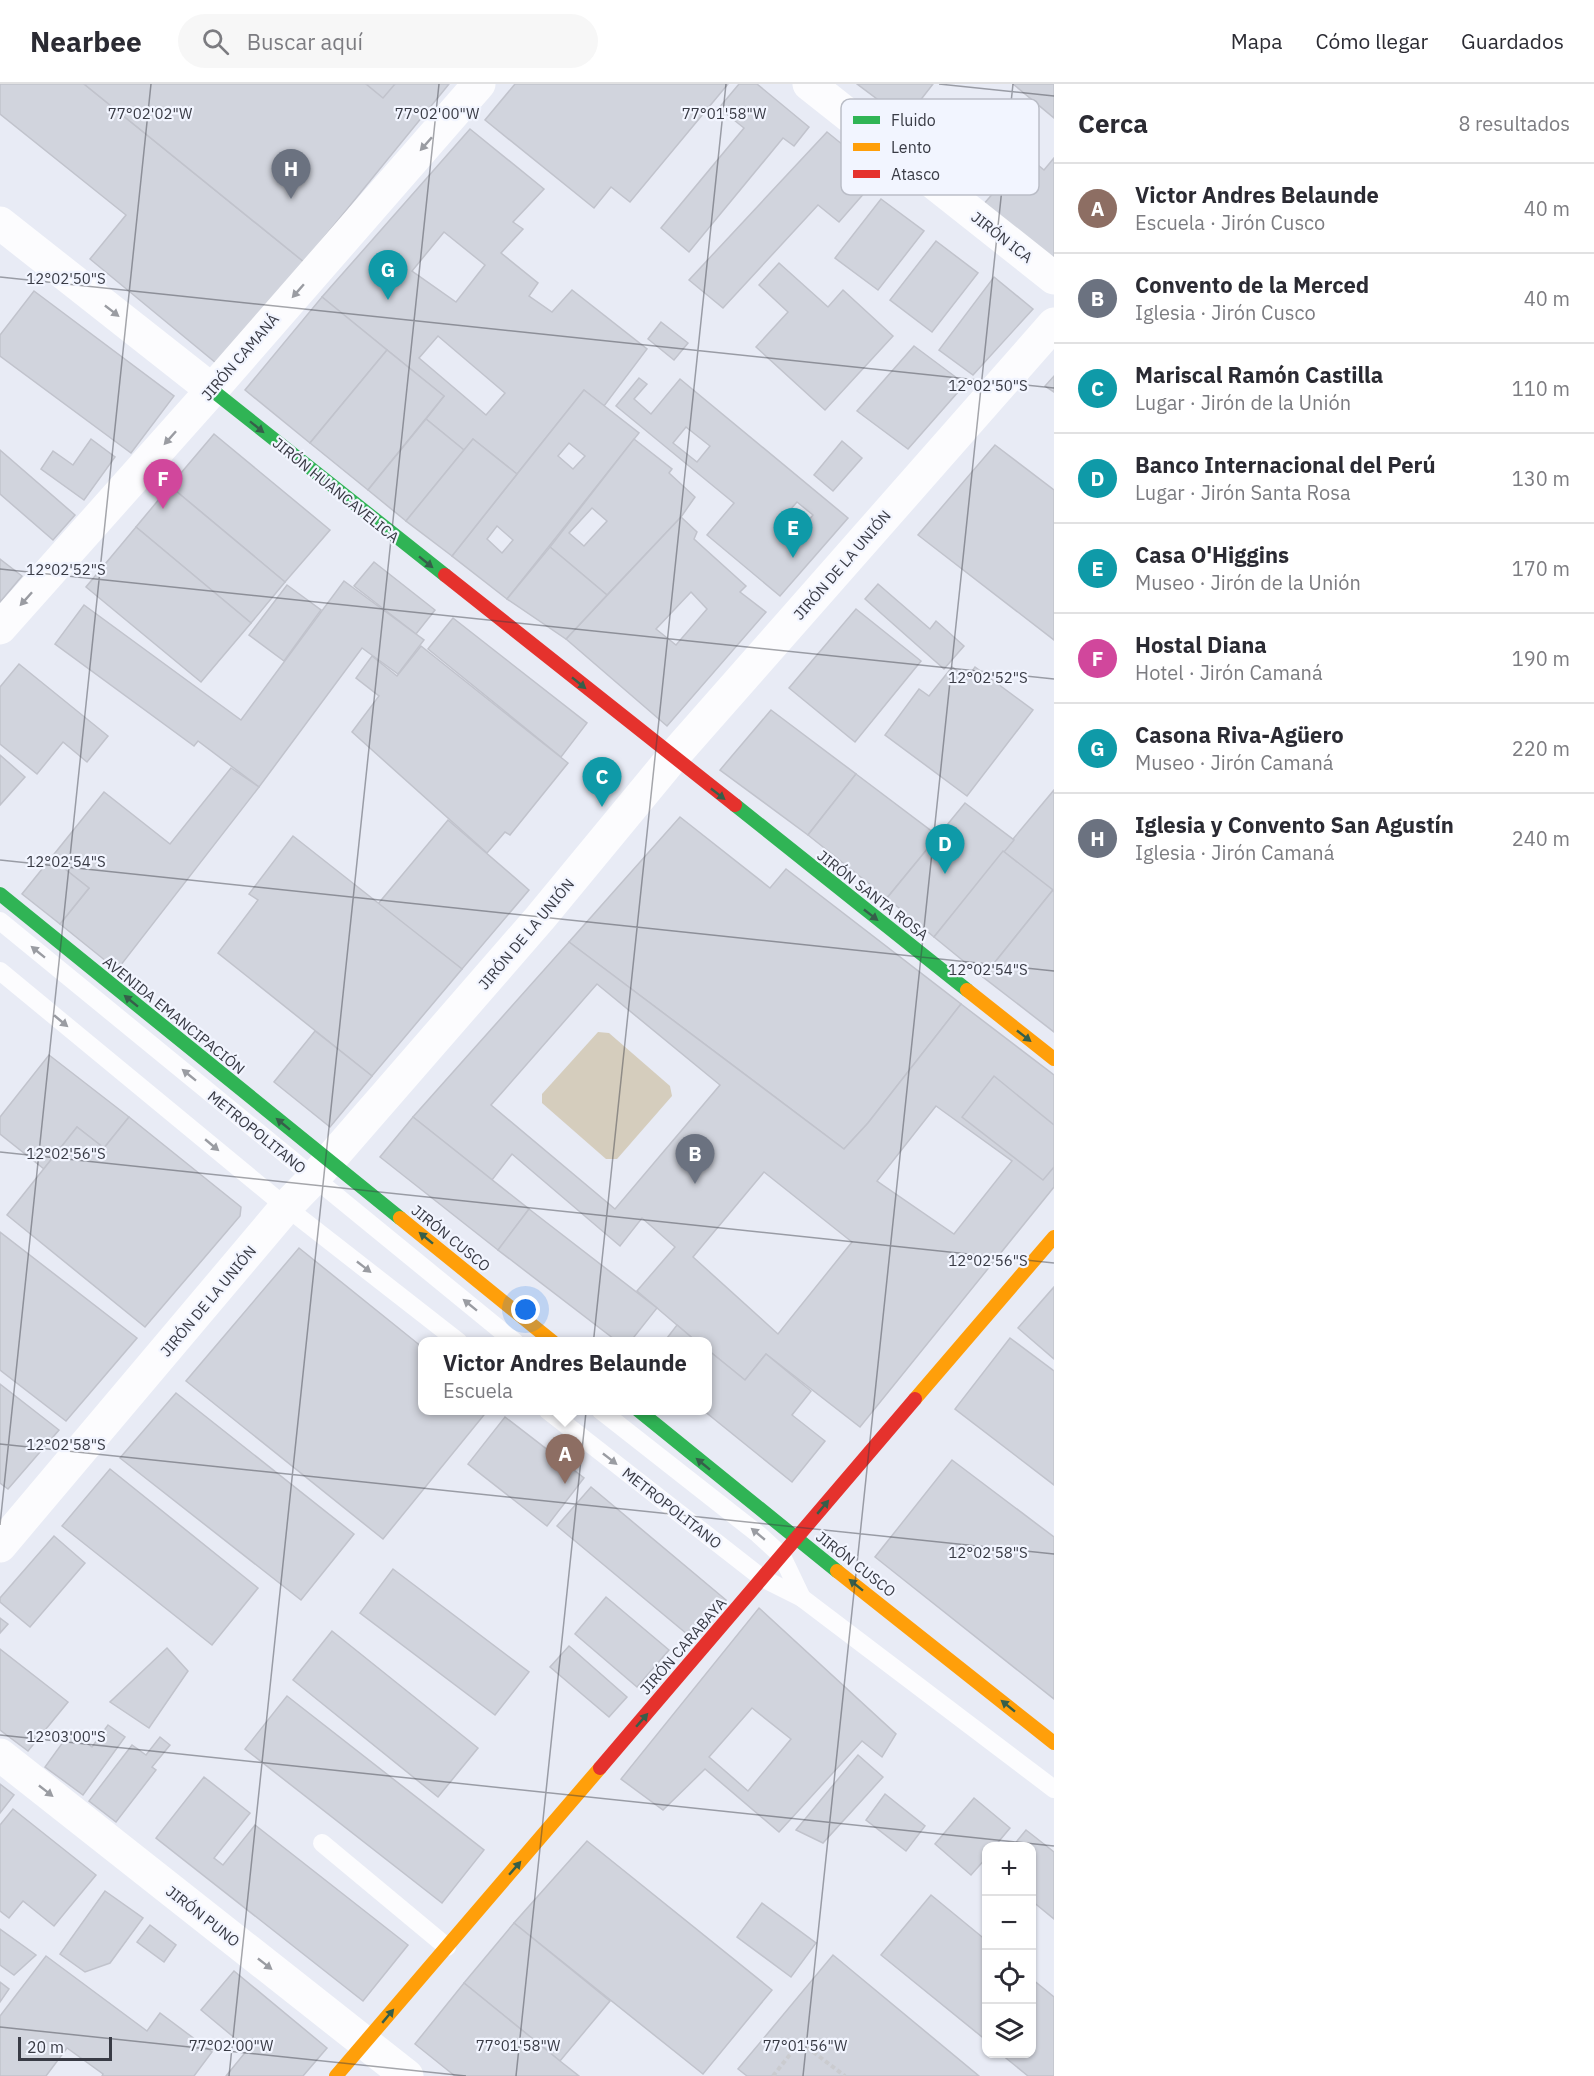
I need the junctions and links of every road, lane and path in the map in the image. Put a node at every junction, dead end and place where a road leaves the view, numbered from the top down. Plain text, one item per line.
1 (479, 84) edge
2 (808, 84) edge
3 (841, 110) edge
4 (949, 195) edge
5 (0, 223) edge
6 (1054, 278) edge
7 (1054, 324) edge
8 (212, 390) junction
9 (0, 628) edge
10 (672, 758) junction
11 (0, 894) edge
12 (0, 921) edge
13 (0, 970) edge
14 (1054, 1059) edge
15 (321, 1170) junction
16 (286, 1207) junction
17 (1054, 1237) edge
18 (454, 1337) edge
19 (510, 1337) edge
20 (548, 1337) edge
21 (553, 1415) edge
22 (606, 1415) edge
23 (644, 1415) edge
24 (796, 1538) junction
25 (0, 1546) edge
26 (782, 1556) junction
27 (762, 1578) junction
28 (802, 1598) junction
29 (1054, 1743) edge
30 (0, 1755) edge
31 (1054, 1789) edge
32 (322, 1843) dead end
33 (447, 1947) junction
34 (365, 2043) junction
35 (336, 2076) edge
36 (407, 2076) edge
37 (773, 2076) edge
38 (845, 2076) edge

1 -> 8 street, JIRÓN CAMANÁ
2 - 3 street, JIRÓN ICA
4 - 6 street, JIRÓN ICA
5 -> 8 street, JIRÓN HUANCAVELICA
7 - 10 street, JIRÓN DE LA UNIÓN
8 -> 9 street, JIRÓN CAMANÁ
8 -> 10 street, JIRÓN HUANCAVELICA
10 -> 14 street, JIRÓN SANTA ROSA
10 - 15 street, JIRÓN DE LA UNIÓN
15 -> 11 street, AVENIDA EMANCIPACIÓN
15 -> 12 lane, METROPOLITANO
13 -> 16 lane
15 - 16 street, JIRÓN DE LA UNIÓN
19 -> 15 lane, METROPOLITANO
20 -> 15 street, JIRÓN CUSCO
16 -> 18 lane
16 - 25 street, JIRÓN DE LA UNIÓN
24 -> 17 street, JIRÓN CARABAYA
21 -> 27 lane, METROPOLITANO
26 -> 22 lane, METROPOLITANO
24 -> 23 street, JIRÓN CUSCO
24 - 26 street, JIRÓN CARABAYA
29 -> 24 street, JIRÓN CUSCO
26 - 27 street, JIRÓN CARABAYA
26 - 28 lane, METROPOLITANO
27 - 28 lane, METROPOLITANO
33 -> 27 street, JIRÓN CARABAYA
28 - 31 lane, METROPOLITANO
30 -> 34 street, JIRÓN PUNO
32 - 33 lane
34 -> 33 street, JIRÓN CARABAYA
34 - 35 street, JIRÓN CARABAYA
34 - 36 street, JIRÓN PUNO
37 - 38 path

